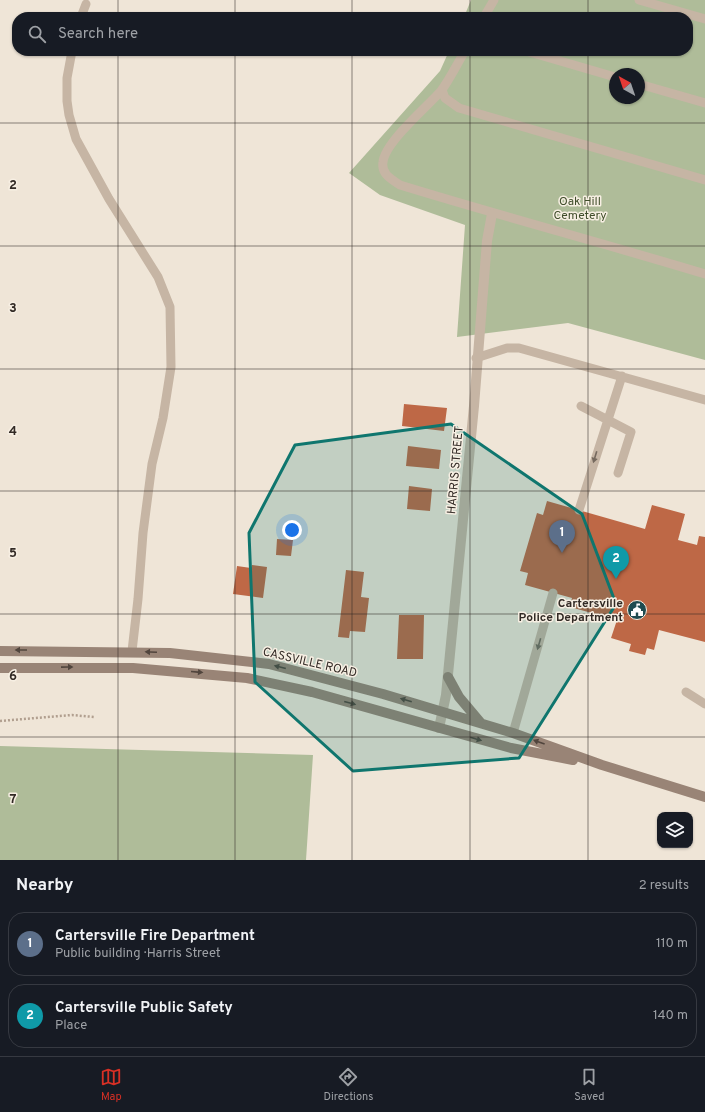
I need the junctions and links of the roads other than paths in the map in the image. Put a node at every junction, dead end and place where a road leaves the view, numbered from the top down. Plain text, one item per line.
1 (494, 0) edge
2 (639, 0) edge
3 (86, 4) dead end
4 (83, 12) edge
5 (487, 12) edge
6 (681, 12) edge
7 (693, 16) edge
8 (705, 19) edge
9 (71, 56) edge
10 (462, 56) edge
11 (543, 56) edge
12 (609, 75) edge
13 (645, 86) edge
14 (442, 90) junction
15 (705, 103) edge
16 (705, 180) edge
17 (492, 214) junction
18 (705, 274) edge
19 (476, 358) junction
20 (622, 376) junction
21 (705, 400) edge
22 (581, 406) dead end
23 (607, 420) junction
24 (618, 473) dead end
25 (579, 510) dead end
26 (553, 593) dead end
27 (0, 651) edge
28 (132, 651) junction
29 (0, 668) edge
30 (448, 677) junction
31 (686, 692) dead end
32 (705, 704) edge
33 (443, 711) junction
34 (480, 722) junction
35 (439, 728) junction
36 (513, 732) junction
37 (602, 765) junction
38 (705, 797) edge

1 - 5 lane
2 - 6 lane
3 - 4 lane
7 - 8 lane
9 - 28 lane
10 - 14 lane
11 - 12 lane
13 - 15 lane
14 - 16 lane
14 - 17 lane
17 - 18 lane
17 - 19 street, HARRIS STREET
19 - 20 lane
19 - 30 street, HARRIS STREET
20 - 21 lane
20 - 23 lane
22 - 23 lane
23 - 24 lane
23 -> 25 lane
26 -> 36 lane
28 -> 27 main road, CASSVILLE ROAD
33 -> 28 main road, CASSVILLE ROAD
29 -> 35 main road, CASSVILLE ROAD
30 - 33 street, HARRIS STREET
30 - 34 main road
31 - 32 lane
33 - 34 main road, CASSVILLE ROAD
33 - 35 street, HARRIS STREET
34 - 36 main road, CASSVILLE ROAD
35 -> 37 main road, CASSVILLE ROAD
37 -> 36 main road, CASSVILLE ROAD
37 - 38 main road, CASSVILLE ROAD

